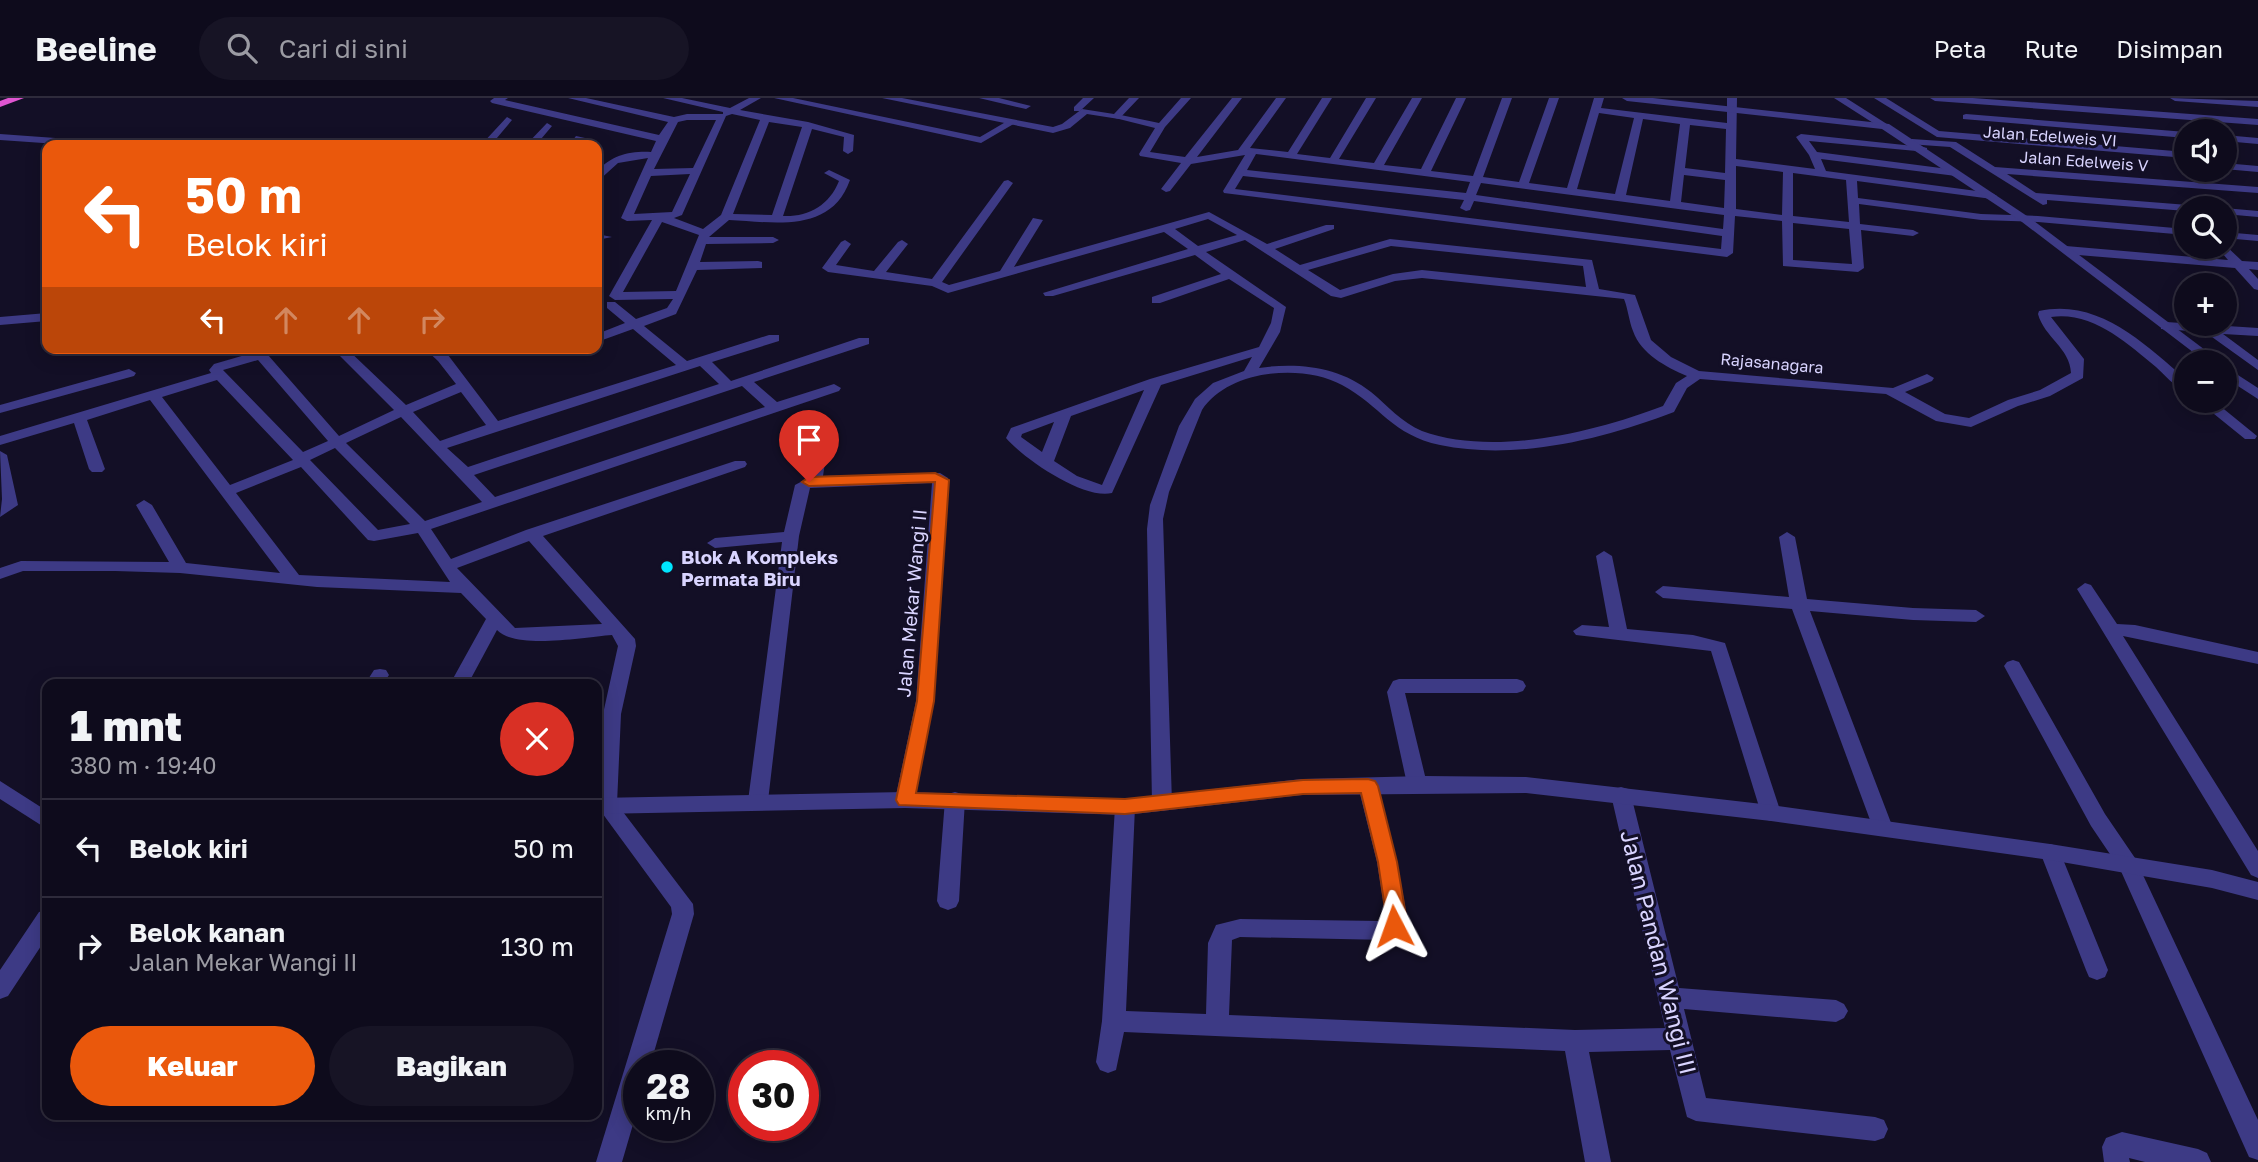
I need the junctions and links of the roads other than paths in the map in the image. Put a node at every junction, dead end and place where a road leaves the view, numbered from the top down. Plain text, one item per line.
1 (19, 98) edge
2 (573, 98) edge
3 (668, 98) edge
4 (756, 98) edge
5 (779, 98) edge
6 (887, 98) edge
7 (984, 98) edge
8 (1035, 98) edge
9 (1088, 98) edge
10 (1133, 98) edge
11 (1186, 98) edge
12 (1237, 98) edge
13 (1281, 98) edge
14 (1327, 98) edge
15 (1371, 98) edge
16 (1417, 98) edge
17 (1461, 98) edge
18 (1507, 98) edge
19 (1554, 98) edge
20 (1599, 98) edge
21 (1627, 98) edge
22 (1732, 98) edge
23 (1839, 98) edge
24 (1879, 98) edge
25 (1934, 98) edge
26 (2085, 98) edge
27 (2175, 98) edge
28 (495, 100) edge
29 (2241, 101) edge
30 (2033, 102) edge
31 (0, 104) edge
32 (2258, 104) edge
33 (1026, 106) junction
34 (1082, 110) junction
35 (1595, 110) junction
36 (1732, 110) junction
37 (2096, 110) junction
38 (726, 114) junction
39 (2258, 114) edge
40 (1639, 116) junction
41 (1115, 117) junction
42 (1966, 117) junction
43 (766, 118) junction
44 (506, 120) dead end
45 (674, 120) junction
46 (1008, 121) junction
47 (1685, 122) junction
48 (2258, 122) edge
49 (808, 125) junction
50 (547, 126) dead end
51 (1885, 126) junction
52 (1161, 127) junction
53 (1733, 127) junction
54 (2112, 128) junction
55 (2174, 134) edge
56 (0, 137) edge
57 (662, 139) junction
58 (2002, 139) junction
59 (2237, 139) edge
60 (42, 140) edge
61 (490, 140) edge
62 (535, 140) edge
63 (2258, 141) edge
64 (1948, 144) junction
65 (1918, 145) junction
66 (848, 150) dead end
67 (1247, 152) junction
68 (654, 155) junction
69 (1291, 155) junction
70 (1814, 155) junction
71 (2138, 155) junction
72 (2174, 155) edge
73 (2237, 159) edge
74 (1188, 161) junction
75 (1333, 161) junction
76 (2174, 161) edge
77 (2258, 161) edge
78 (1731, 162) junction
79 (1377, 167) junction
80 (2237, 167) edge
81 (1788, 169) junction
82 (2258, 169) edge
83 (1679, 170) junction
84 (1992, 170) junction
85 (602, 171) edge
86 (695, 171) junction
87 (1238, 172) junction
88 (1821, 172) junction
89 (646, 173) junction
90 (829, 173) dead end
91 (1424, 173) junction
92 (1956, 173) junction
93 (1851, 176) junction
94 (1729, 177) junction
95 (1476, 180) junction
96 (1009, 183) dead end
97 (2164, 183) junction
98 (1523, 185) junction
99 (1166, 189) dead end
100 (2258, 190) edge
101 (1571, 191) junction
102 (1992, 196) junction
103 (2033, 196) junction
104 (2176, 196) edge
105 (1470, 197) junction
106 (1620, 197) junction
107 (1851, 200) junction
108 (1675, 204) junction
109 (2174, 207) edge
110 (1730, 212) junction
111 (2237, 212) edge
112 (2258, 214) edge
113 (659, 217) junction
114 (1787, 217) junction
115 (726, 218) junction
116 (776, 219) junction
117 (1037, 220) dead end
118 (2032, 220) junction
119 (1462, 221) junction
120 (2067, 222) junction
121 (1853, 224) junction
122 (1330, 228) dead end
123 (1166, 229) junction
124 (2174, 231) edge
125 (1727, 233) junction
126 (1913, 233) dead end
127 (1247, 236) junction
128 (2237, 236) edge
129 (704, 237) junction
130 (2258, 238) edge
131 (773, 240) dead end
132 (845, 244) dead end
133 (902, 244) dead end
134 (1268, 247) junction
135 (2077, 251) junction
136 (1197, 252) junction
137 (2234, 259) edge
138 (2238, 264) junction
139 (758, 265) dead end
140 (692, 266) junction
141 (2258, 266) edge
142 (1300, 269) junction
143 (1005, 272) junction
144 (878, 274) junction
145 (1230, 275) junction
146 (935, 283) junction
147 (2258, 286) edge
148 (1593, 292) junction
149 (1049, 293) dead end
150 (681, 295) junction
151 (1156, 300) dead end
152 (611, 305) dead end
153 (42, 317) edge
154 (0, 321) edge
155 (633, 325) junction
156 (2166, 326) junction
157 (2174, 326) edge
158 (2237, 330) edge
159 (2258, 332) edge
160 (602, 336) edge
161 (2218, 336) edge
162 (774, 338) dead end
163 (864, 341) dead end
164 (1262, 350) junction
165 (2198, 350) edge
166 (252, 354) edge
167 (263, 354) edge
168 (345, 354) edge
169 (438, 354) edge
170 (703, 361) junction
171 (685, 366) junction
172 (2258, 366) edge
173 (129, 373) dead end
174 (1249, 374) junction
175 (219, 375) junction
176 (1697, 375) junction
177 (2174, 377) edge
178 (1927, 378) dead end
179 (2237, 380) edge
180 (746, 381) junction
181 (1155, 382) junction
182 (464, 386) junction
183 (729, 386) junction
184 (834, 388) dead end
185 (1894, 392) junction
186 (153, 395) junction
187 (2258, 395) edge
188 (774, 407) junction
189 (0, 409) edge
190 (402, 411) junction
191 (2220, 413) edge
192 (1065, 414) junction
193 (79, 418) junction
194 (495, 427) junction
195 (2250, 436) dead end
196 (0, 442) edge
197 (338, 442) junction
198 (821, 442) dead end
199 (439, 446) junction
200 (0, 455) edge
201 (302, 460) junction
202 (1046, 461) junction
203 (740, 464) dead end
204 (97, 469) dead end
205 (461, 471) junction
206 (815, 481) junction
207 (228, 491) junction
208 (492, 503) junction
209 (144, 505) dead end
210 (0, 512) edge
211 (422, 527) junction
212 (531, 534) junction
213 (791, 536) junction
214 (1787, 537) dead end
215 (715, 542) dead end
216 (1604, 556) dead end
217 (448, 566) junction
218 (180, 568) junction
219 (0, 574) edge
220 (294, 580) junction
221 (466, 588) junction
222 (2085, 589) dead end
223 (1664, 593) dead end
224 (1799, 604) junction
225 (1976, 616) dead end
226 (495, 618) junction
227 (2111, 628) junction
228 (616, 629) junction
229 (1582, 631) dead end
230 (1619, 633) junction
231 (2258, 658) edge
232 (2013, 666) dead end
233 (462, 679) edge
234 (1517, 686) dead end
235 (605, 714) edge
236 (1417, 784) junction
237 (1368, 786) junction
238 (0, 789) edge
239 (1621, 795) junction
240 (905, 800) junction
241 (954, 800) junction
242 (758, 801) junction
243 (1162, 803) junction
244 (602, 806) edge
245 (1125, 807) junction
246 (1771, 813) junction
247 (42, 818) edge
248 (1883, 828) junction
249 (2050, 852) junction
250 (2128, 864) junction
251 (2258, 869) edge
252 (2258, 891) edge
253 (948, 901) dead end
254 (42, 926) edge
255 (2097, 970) dead end
256 (0, 989) edge
257 (1670, 998) junction
258 (1836, 1011) dead end
259 (1114, 1021) junction
260 (1217, 1026) junction
261 (1680, 1039) junction
262 (1575, 1041) junction
263 (1108, 1062) dead end
264 (1875, 1129) dead end
265 (2258, 1148) edge
266 (609, 1162) edge
267 (1598, 1162) edge
268 (2117, 1162) edge
269 (2198, 1162) edge

1 - 31 highway
2 - 45 street
3 - 38 street
4 - 38 street
5 - 46 street
6 - 46 street
7 - 33 street
8 - 33 street
9 - 34 street
10 - 41 street
11 - 52 street
12 - 74 street
13 - 67 street
14 - 69 street
15 - 75 street
16 - 79 street
17 - 91 street
18 - 95 street
19 - 98 street
20 - 35 street
21 - 36 street
22 - 36 street
23 - 51 street
24 - 58 street
25 - 30 street
25 - 42 street
26 - 37 street
27 - 29 street
28 - 57 street
29 - 32 street
29 - 39 street
30 - 37 street
33 - 46 street
34 - 41 street
34 - 46 street
35 - 40 street
35 - 101 street
36 - 51 street
36 - 53 street
37 - 48 street
37 - 54 street
38 - 43 street
38 - 45 street
38 - 86 street
40 - 47 street
40 - 106 street
41 - 52 street
42 - 54 street
42 - 58 street
43 - 49 street
43 - 115 street
44 - 61 street
45 - 57 street
47 - 53 street
47 - 83 street
49 - 66 street
49 - 116 street
50 - 62 street
51 - 65 street
52 - 74 street
53 - 78 street
54 - 55 street
54 - 71 street
56 - 60 street
57 - 68 street
58 - 71 street
59 - 63 street
64 - 65 street, Jalan Edelweis VI
64 - 71 street, Jalan Edelweis VI
64 - 84 street
65 - 70 street, Jalan Edelweis VI
65 - 92 street
67 - 69 street
67 - 74 street
67 - 87 street
68 - 85 street
68 - 89 street
69 - 75 street
70 - 88 street
70 - 92 street
71 - 72 street
71 - 76 street, Jalan Edelweis VI
71 - 97 street
73 - 77 street
74 - 99 street
75 - 79 street
78 - 81 street
78 - 94 street
79 - 91 street
80 - 82 street
81 - 88 street
81 - 114 street
83 - 94 street
83 - 108 street
84 - 97 street, Jalan Edelweis V
84 - 103 street
86 - 89 street
86 - 113 street
87 - 105 street
87 - 119 street
88 - 93 street
89 - 113 street
90 - 116 street
91 - 95 street
92 - 102 street
93 - 102 street
93 - 107 street
94 - 110 street
95 - 98 street
95 - 105 street
96 - 146 street
97 - 100 street, Jalan Edelweis V
97 - 104 street
98 - 101 street
101 - 106 street
102 - 118 street
103 - 109 street
103 - 120 street
105 - 119 street
105 - 125 street
106 - 108 street
107 - 118 street
107 - 121 street
108 - 110 street
110 - 114 street
110 - 125 street
111 - 112 street
113 - 129 street
113 - 150 street
114 - 121 street
114 - 121 street
115 - 116 street
115 - 129 street
117 - 143 street
118 - 120 street
118 - 135 street
119 - 125 street
120 - 124 street
121 - 126 street
122 - 134 street
123 - 127 street
123 - 136 street
123 - 143 street
127 - 134 street
127 - 136 street
128 - 130 street
129 - 131 street
129 - 140 street
132 - 144 street
133 - 144 street
134 - 142 street
135 - 138 street
135 - 156 street
136 - 145 street
136 - 149 street
137 - 138 street
138 - 141 street
138 - 147 street
139 - 140 street
140 - 150 street
142 - 148 street
142 - 148 street
143 - 146 street
144 - 146 street
145 - 151 street
145 - 164 street
148 - 176 street
150 - 155 street
152 - 155 street
153 - 154 street
155 - 160 street
155 - 171 street
156 - 157 street
156 - 165 street
158 - 159 street
161 - 172 street
162 - 170 street
163 - 180 street
164 - 174 street
164 - 181 street
166 - 175 street
167 - 197 street
168 - 190 street
169 - 182 street
170 - 171 street
170 - 183 street
171 - 194 street
173 - 189 street
174 - 176 street, Rajasanagara
174 - 243 street, Rajasanagara
175 - 186 street
175 - 201 street
176 - 185 street, Rajasanagara
177 - 185 street, Rajasanagara
178 - 185 street
179 - 187 street
180 - 183 street
180 - 188 street
181 - 192 street
181 - 202 street
182 - 190 street
182 - 194 street
183 - 205 street
184 - 188 street
186 - 193 street
186 - 207 street
188 - 208 street
190 - 197 street
190 - 199 street
191 - 195 street
192 - 202 street
192 - 202 street
193 - 196 street
193 - 204 street
194 - 199 street
197 - 201 street
197 - 211 street
198 - 206 street
199 - 205 street
200 - 210 street
201 - 207 street
201 - 211 street
203 - 212 street
205 - 208 street
206 - 213 street
206 - 240 street, Jalan Mekar Wangi II
207 - 220 street
208 - 211 street
209 - 218 street
211 - 217 street
212 - 217 street
212 - 228 street
213 - 215 street
213 - 242 street
214 - 224 street
216 - 230 street
217 - 221 street
218 - 219 street
218 - 220 street
220 - 221 street
221 - 226 street
222 - 227 street
223 - 224 street
224 - 225 street
224 - 248 street
226 - 228 street
226 - 233 street
227 - 231 street
227 - 251 street
228 - 235 street
229 - 230 street
230 - 246 street
232 - 250 street
234 - 236 street
235 - 244 street
236 - 237 street
236 - 239 street
237 - 243 street
237 - 260 street
238 - 247 street
239 - 246 street
239 - 257 street, Jalan Pandan Wangi III
240 - 241 street
240 - 242 street
241 - 245 street
241 - 253 street
242 - 244 street
243 - 245 street
244 - 266 street
245 - 259 street
246 - 248 street
248 - 249 street
249 - 250 street
249 - 255 street
250 - 252 street
250 - 265 street
254 - 256 street
257 - 258 street
257 - 261 street, Jalan Pandan Wangi III
259 - 260 street
259 - 263 street
260 - 262 street
261 - 262 street
261 - 264 street, Jalan Pandan Wangi III
262 - 267 street
268 - 269 street

